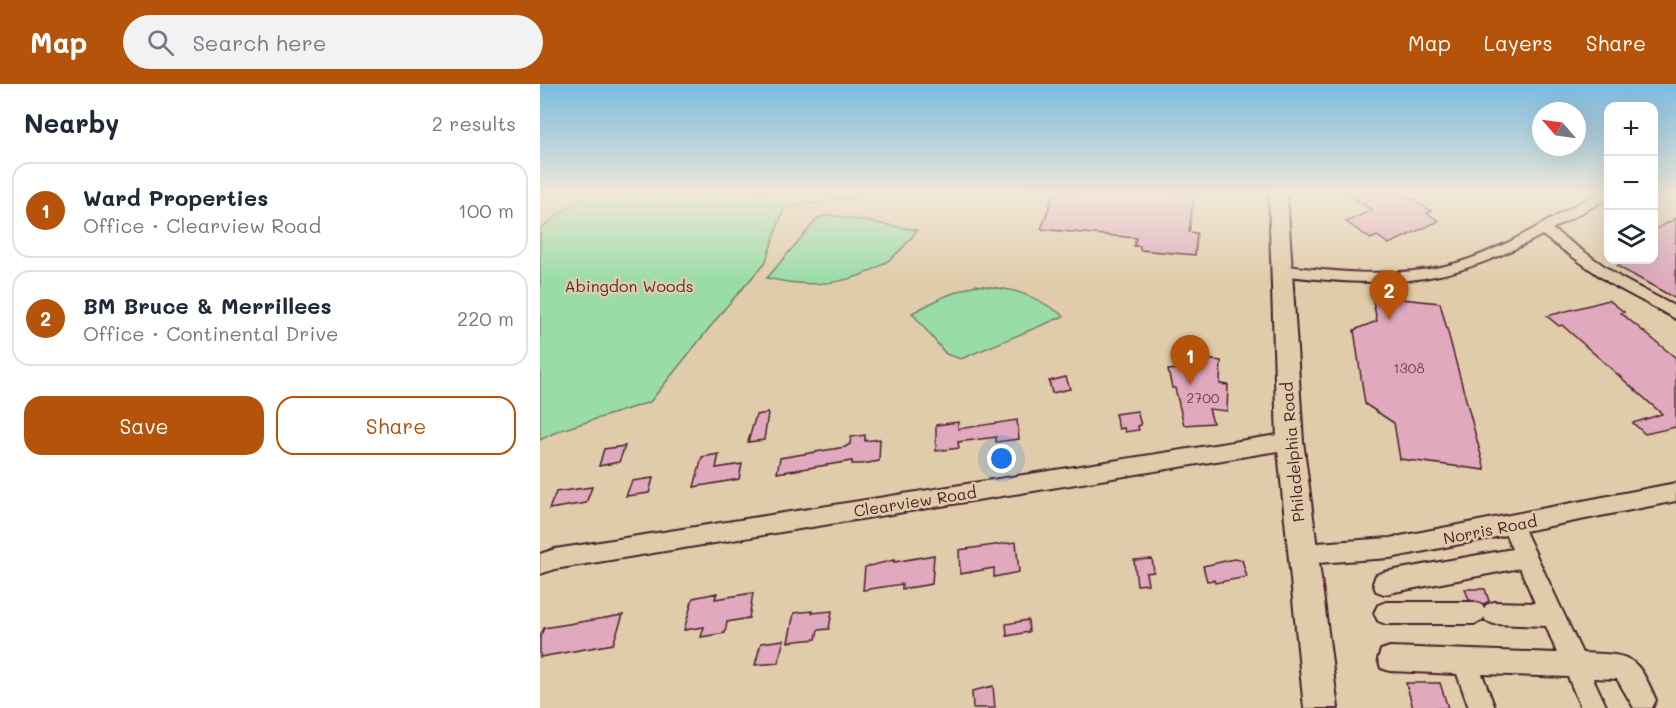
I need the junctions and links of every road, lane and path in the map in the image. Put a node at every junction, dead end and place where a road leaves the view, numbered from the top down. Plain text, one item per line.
1 (1279, 224) edge
2 (1548, 224) edge
3 (1541, 228) junction
4 (1280, 270) junction
5 (1676, 314) edge
6 (1290, 441) junction
7 (1676, 492) edge
8 (1512, 525) junction
9 (1302, 554) junction
10 (1525, 557) junction
11 (540, 564) edge
12 (1384, 584) dead end
13 (1386, 613) dead end
14 (1551, 615) junction
15 (1390, 660) dead end
16 (1466, 662) junction
17 (1575, 665) junction
18 (1643, 700) dead end
19 (1322, 708) edge
20 (1482, 708) edge
21 (1594, 708) edge

1 - 4 main road, Philadelphia Road
2 - 3 street
3 - 4 street
3 - 5 street
4 - 6 main road, Philadelphia Road
6 - 9 main road, Philadelphia Road
6 - 11 street, Clearview Road
7 - 8 street, Norris Road
8 - 9 street, Norris Road
8 - 10 street
9 - 19 main road, Philadelphia Road
10 - 12 street
10 - 14 street
13 - 14 street
14 - 17 street
15 - 16 street
16 - 17 street
16 - 20 street
17 - 18 street
17 - 21 street

